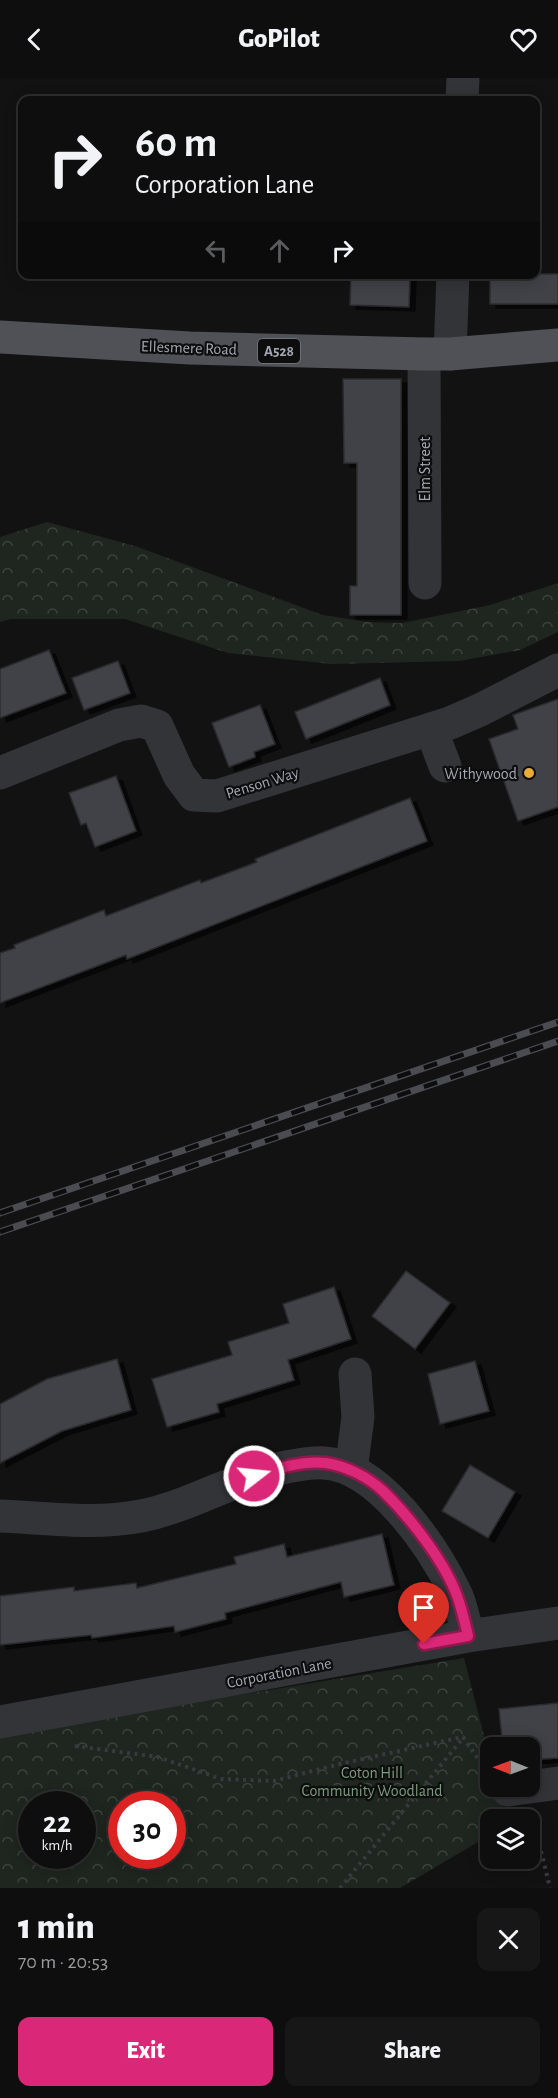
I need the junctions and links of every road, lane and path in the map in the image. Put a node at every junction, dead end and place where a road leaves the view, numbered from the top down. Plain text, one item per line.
1 (463, 78) edge
2 (462, 96) edge
3 (452, 279) edge
4 (0, 337) edge
5 (558, 345) edge
6 (437, 354) junction
7 (425, 583) dead end
8 (558, 670) edge
9 (431, 729) junction
10 (445, 766) dead end
11 (0, 773) edge
12 (355, 1374) dead end
13 (351, 1470) junction
14 (0, 1516) edge
15 (558, 1623) edge
16 (468, 1636) junction
17 (0, 1722) edge
18 (463, 1737) junction
19 (71, 1745) dead end
20 (480, 1755) edge
21 (540, 1783) edge
22 (558, 1783) edge
23 (512, 1797) edge
24 (340, 1888) edge
25 (550, 1888) edge

1 - 2 street
3 - 6 street, Elm Street
4 - 6 main road, Ellesmere Road / A528
5 - 6 main road, Ellesmere Road / A528
6 - 7 street, Elm Street
8 - 9 street, Penson Way
9 - 10 street
9 - 11 street, Penson Way
12 - 13 street
13 - 14 street
13 - 16 street
15 - 16 street, Corporation Lane
16 - 17 street, Corporation Lane
18 - 19 path
18 - 20 path
18 - 24 path
21 - 22 street
23 - 25 path

